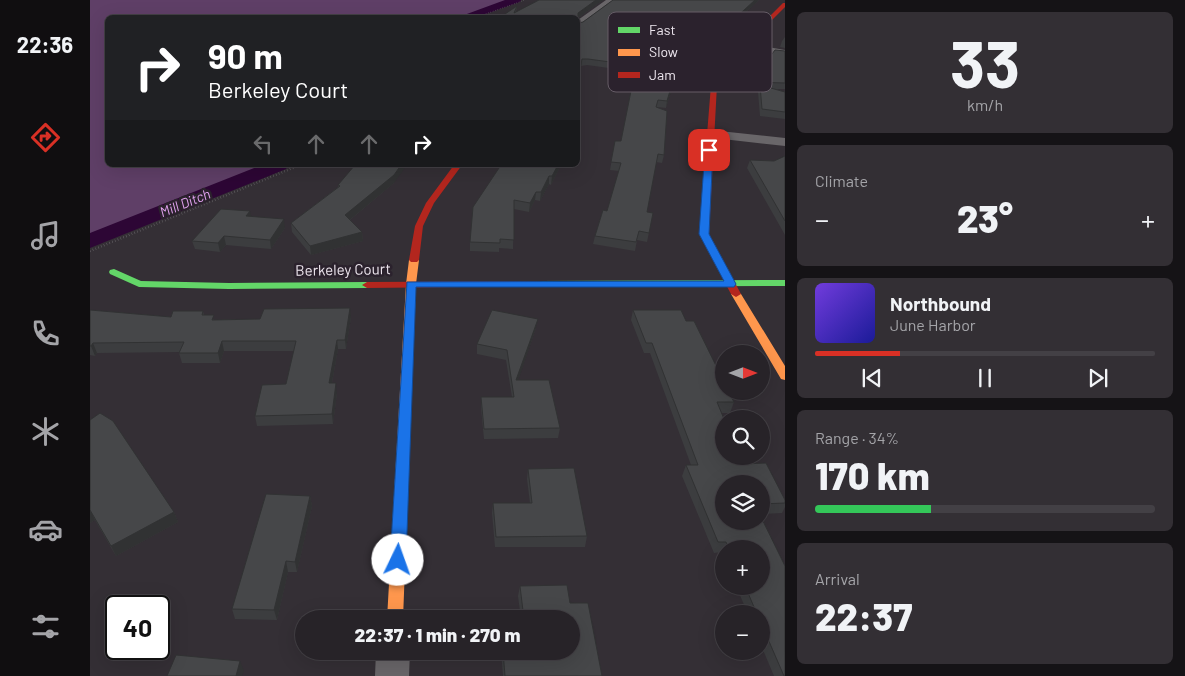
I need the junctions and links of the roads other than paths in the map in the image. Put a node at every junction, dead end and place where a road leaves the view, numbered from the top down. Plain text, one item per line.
1 (612, 0) edge
2 (785, 4) edge
3 (772, 17) edge
4 (580, 23) edge
5 (772, 51) edge
6 (785, 53) edge
7 (713, 92) edge
8 (710, 134) junction
9 (785, 142) edge
10 (457, 167) edge
11 (114, 272) dead end
12 (411, 284) junction
13 (730, 284) junction
14 (785, 284) edge
15 (785, 376) edge
16 (395, 610) edge
17 (393, 660) edge
18 (392, 676) edge

1 - 4 street
2 - 3 street
5 - 6 street
7 - 8 street
8 - 9 street
8 - 13 street
10 - 12 street
11 - 12 street, Berkeley Court
12 - 13 street, Berkeley Court
12 - 16 street
13 - 14 street, Berkeley Court
13 - 15 street
17 - 18 street

